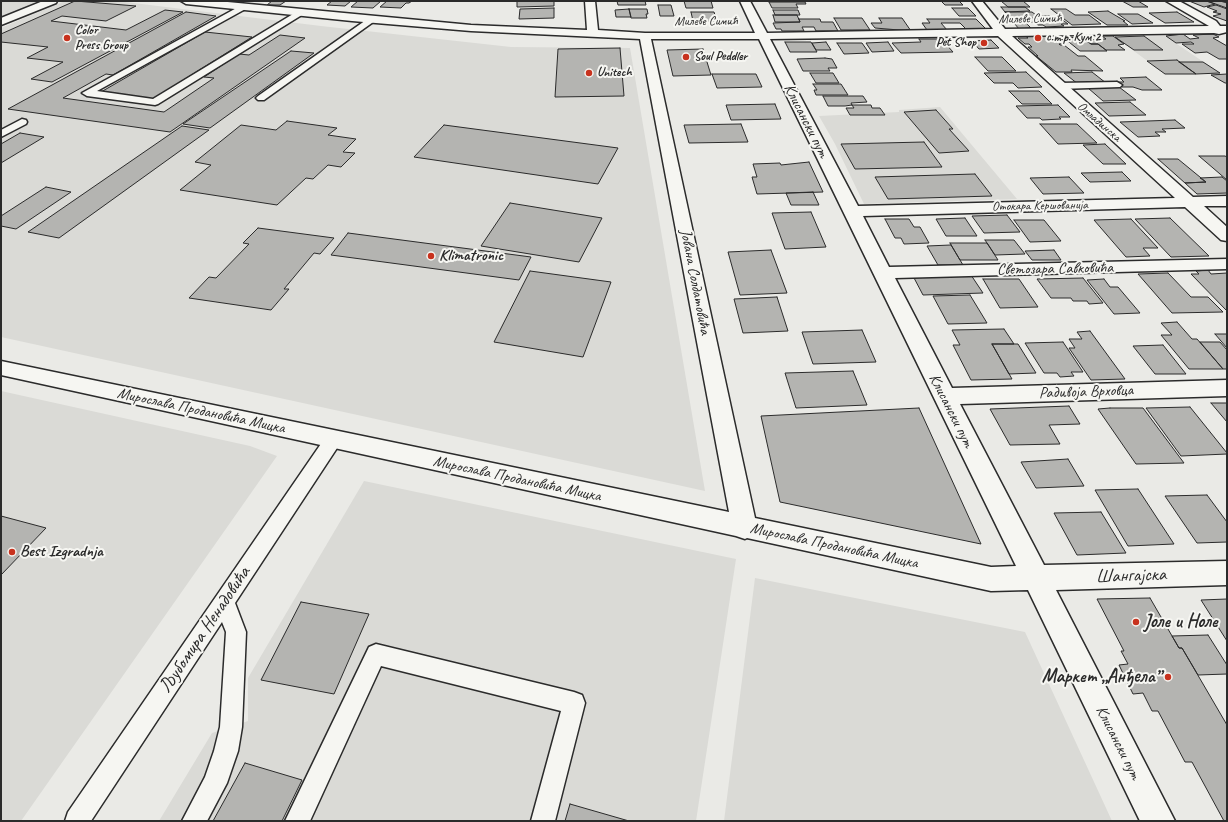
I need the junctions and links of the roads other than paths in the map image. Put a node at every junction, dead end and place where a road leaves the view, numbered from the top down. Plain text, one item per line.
1 (52, 1) edge
2 (186, 1) edge
3 (590, 1) edge
4 (745, 1) edge
5 (977, 1) edge
6 (1171, 1) edge
7 (244, 7) junction
8 (301, 13) junction
9 (372, 20) junction
10 (1, 22) edge
11 (1221, 27) edge
12 (1002, 33) junction
13 (593, 34) junction
14 (645, 36) junction
15 (763, 36) junction
16 (1227, 36) edge
17 (1116, 85) dead end
18 (1059, 86) junction
19 (261, 98) dead end
20 (22, 122) dead end
21 (1, 134) edge
22 (1227, 201) edge
23 (1191, 202) junction
24 (852, 211) junction
25 (1227, 236) edge
26 (1227, 264) edge
27 (882, 273) junction
28 (1, 368) edge
29 (1227, 388) edge
30 (944, 396) junction
31 (333, 440) junction
32 (745, 528) junction
33 (1227, 573) edge
34 (1035, 579) junction
35 (224, 602) junction
36 (77, 821) edge
37 (194, 821) edge
38 (297, 821) edge
39 (543, 821) edge
40 (1158, 821) edge

1 - 10 street
2 - 7 street, Милеве Симић
3 - 13 street
4 - 15 street, Клисански пут
5 - 12 street, Омладинска
6 - 11 street
7 - 8 street, Милеве Симић
7 - 8 lane
8 - 9 street, Милеве Симић
9 - 13 street, Милеве Симић
9 - 19 lane
11 - 12 street, Милеве Симић
11 - 16 street
12 - 15 street, Милеве Симић
12 - 18 street, Омладинска
13 - 14 street, Милеве Симић
14 - 15 street, Милеве Симић
14 - 32 street, Јована Солдатовића
15 - 24 street, Клисански пут
17 - 18 lane
18 - 23 street, Омладинска
20 - 21 lane
22 - 23 street, Отокара Кершованија
23 - 24 street, Отокара Кершованија
23 - 25 street, Омладинска
24 - 27 street, Клисански пут
26 - 27 street, Светозара Савковића
27 - 30 street, Клисански пут
28 - 31 street, Мирослава Продановића Мицка
29 - 30 street, Радивоја Врховца
30 - 34 street, Клисански пут
31 - 32 street, Мирослава Продановића Мицка
31 - 35 lane, Љубомира Ненадовића
32 - 34 street, Мирослава Продановића Мицка
33 - 34 street, Шангајска
34 - 40 street, Клисански пут
35 - 36 lane, Љубомира Ненадовића
35 - 37 lane
38 - 39 lane

